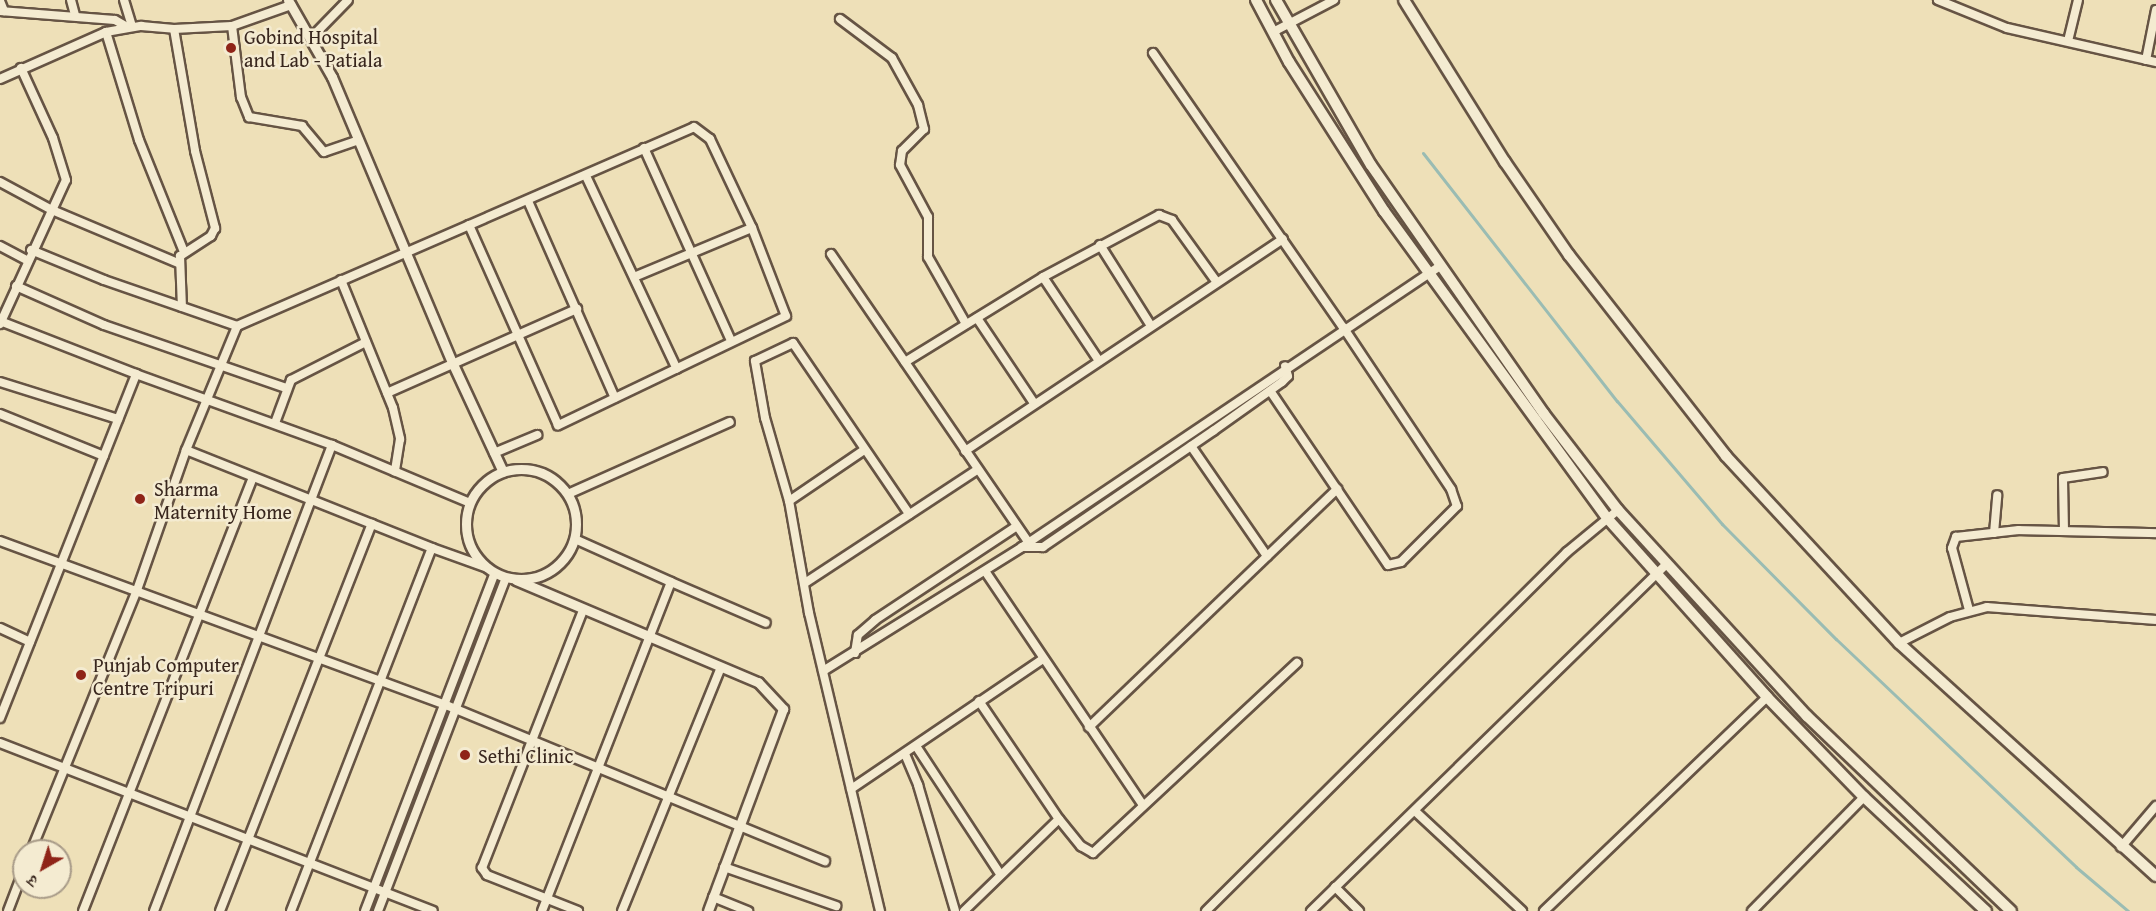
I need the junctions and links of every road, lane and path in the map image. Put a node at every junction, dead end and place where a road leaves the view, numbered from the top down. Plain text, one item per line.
1 (70, 0) edge
2 (124, 0) edge
3 (348, 0) edge
4 (1256, 0) edge
5 (1276, 0) edge
6 (1334, 0) edge
7 (1404, 0) edge
8 (1938, 0) edge
9 (2078, 0) edge
10 (0, 1) edge
11 (290, 3) edge
12 (2156, 10) edge
13 (2, 11) edge
14 (75, 15) junction
15 (840, 19) dead end
16 (1290, 24) junction
17 (130, 27) junction
18 (232, 27) junction
19 (174, 29) junction
20 (106, 32) junction
21 (1273, 32) junction
22 (310, 39) junction
23 (2068, 41) junction
24 (1154, 53) dead end
25 (2146, 60) junction
26 (2156, 62) edge
27 (21, 68) junction
28 (0, 79) edge
29 (359, 140) junction
30 (644, 148) junction
31 (586, 176) junction
32 (0, 182) edge
33 (528, 201) junction
34 (52, 210) junction
35 (470, 225) junction
36 (752, 228) junction
37 (1283, 239) junction
38 (1100, 245) junction
39 (0, 246) edge
40 (31, 250) junction
41 (408, 251) junction
42 (184, 252) junction
43 (693, 253) junction
44 (831, 255) dead end
45 (26, 260) junction
46 (178, 263) junction
47 (1440, 266) junction
48 (1428, 273) junction
49 (1043, 277) junction
50 (634, 278) junction
51 (341, 280) junction
52 (1216, 281) junction
53 (16, 286) junction
54 (182, 307) junction
55 (577, 309) junction
56 (977, 318) junction
57 (0, 322) edge
58 (966, 324) junction
59 (237, 326) junction
60 (1151, 326) junction
61 (1343, 327) junction
62 (519, 332) junction
63 (731, 340) junction
64 (366, 342) junction
65 (452, 362) junction
66 (905, 362) junction
67 (1099, 362) junction
68 (219, 365) junction
69 (1285, 366) junction
70 (677, 369) junction
71 (136, 374) junction
72 (0, 382) edge
73 (286, 387) junction
74 (1270, 391) junction
75 (387, 393) junction
76 (206, 397) junction
77 (615, 398) junction
78 (1034, 404) junction
79 (0, 414) edge
80 (118, 419) junction
81 (730, 422) dead end
82 (275, 423) junction
83 (537, 435) dead end
84 (332, 445) junction
85 (1191, 446) junction
86 (186, 450) junction
87 (864, 450) junction
88 (965, 451) junction
89 (494, 453) junction
90 (104, 456) junction
91 (977, 470) junction
92 (395, 472) junction
93 (503, 472) junction
94 (2103, 472) dead end
95 (253, 477) junction
96 (1337, 489) junction
97 (568, 494) junction
98 (1997, 495) dead end
99 (312, 501) junction
100 (789, 501) junction
101 (470, 503) junction
102 (1618, 510) junction
103 (909, 514) junction
104 (1607, 518) junction
105 (372, 524) junction
106 (1017, 526) junction
107 (2064, 531) junction
108 (1994, 533) junction
109 (2156, 533) edge
110 (575, 540) junction
111 (0, 541) edge
112 (1025, 545) junction
113 (432, 548) junction
114 (1267, 556) junction
115 (1667, 564) junction
116 (62, 565) junction
117 (492, 571) junction
118 (985, 571) junction
119 (1654, 573) junction
120 (506, 578) junction
121 (516, 580) junction
122 (671, 582) junction
123 (805, 583) junction
124 (137, 590) junction
125 (583, 610) junction
126 (1969, 610) junction
127 (201, 615) junction
128 (2156, 620) edge
129 (766, 623) dead end
130 (0, 628) edge
131 (260, 636) junction
132 (650, 637) junction
133 (30, 642) junction
134 (1899, 643) junction
135 (855, 653) junction
136 (1042, 658) junction
137 (319, 661) junction
138 (1297, 663) dead end
139 (721, 667) junction
140 (823, 671) junction
141 (379, 682) junction
142 (1767, 697) junction
143 (979, 701) junction
144 (446, 705) junction
145 (458, 710) junction
146 (0, 718) edge
147 (1089, 727) junction
148 (532, 740) junction
149 (0, 743) edge
150 (916, 746) junction
151 (905, 754) junction
152 (63, 766) junction
153 (601, 769) junction
154 (850, 789) junction
155 (129, 792) junction
156 (668, 794) junction
157 (1864, 797) junction
158 (1143, 805) junction
159 (2156, 806) edge
160 (1416, 812) junction
161 (190, 816) junction
162 (1059, 819) junction
163 (740, 826) junction
164 (249, 838) junction
165 (36, 839) edge
166 (2121, 847) junction
167 (825, 861) dead end
168 (310, 862) junction
169 (724, 867) junction
170 (1000, 874) junction
171 (2156, 876) edge
172 (375, 887) junction
173 (1335, 887) junction
174 (385, 892) junction
175 (713, 897) junction
176 (546, 898) junction
177 (836, 906) dead end
178 (83, 911) edge
179 (154, 911) edge
180 (220, 911) edge
181 (291, 911) edge
182 (365, 911) edge
183 (378, 911) edge
184 (433, 911) edge
185 (542, 911) edge
186 (578, 911) edge
187 (622, 911) edge
188 (708, 911) edge
189 (748, 911) edge
190 (880, 911) edge
191 (955, 911) edge
192 (964, 911) edge
193 (1206, 911) edge
194 (1311, 911) edge
195 (1359, 911) edge
196 (1522, 911) edge
197 (1544, 911) edge
198 (1752, 911) edge
199 (1986, 911) edge
200 (2011, 911) edge

1 - 14 street
2 - 17 street
3 - 22 street
4 - 21 main road
5 - 16 main road
6 - 16 street
7 - 134 main road
8 - 23 street
9 - 23 street
10 - 13 street
11 - 18 street
11 - 22 street
12 - 25 street
13 - 14 street
14 - 17 street
15 - 58 street
16 - 21 street
16 - 47 main road
17 - 19 street
17 - 20 street
18 - 19 street
18 - 29 street
19 - 42 street
20 - 27 street
20 - 42 street
21 - 48 main road
22 - 29 street
23 - 25 street
24 - 37 street
25 - 26 street
27 - 28 street
27 - 34 street
29 - 41 street
30 - 31 street
30 - 36 street
30 - 43 street
31 - 33 street
31 - 50 street
32 - 34 street
33 - 35 street
33 - 55 street
34 - 40 street
34 - 46 street
35 - 41 street
35 - 62 street
36 - 43 street
36 - 63 street
37 - 52 street
37 - 61 street
38 - 49 street
38 - 52 street
38 - 60 street
39 - 45 street
40 - 45 street
40 - 54 street
41 - 51 street
41 - 65 street
42 - 46 street
43 - 50 street
43 - 63 street
44 - 66 street
45 - 53 street
46 - 54 street
47 - 48 street
47 - 102 main road
48 - 61 street
48 - 104 main road
49 - 56 street
49 - 67 street
50 - 70 street
51 - 59 street
51 - 64 street
52 - 60 street
53 - 57 street
53 - 68 street
54 - 59 street
55 - 62 street
55 - 77 street
56 - 58 street
56 - 78 street
57 - 71 street
58 - 66 street
59 - 68 street
60 - 67 street
61 - 69 street
61 - 96 street
62 - 65 street
62 - 77 street
63 - 70 street
64 - 73 street
64 - 75 street
65 - 75 street
65 - 89 street
66 - 88 street
67 - 78 street
68 - 73 street
68 - 76 street
69 - 74 street
69 - 112 street
70 - 77 street
71 - 76 street
71 - 80 street
72 - 80 street
73 - 82 street
74 - 85 street
74 - 96 street
75 - 92 street
76 - 82 street
76 - 86 street
78 - 88 street
79 - 90 street
80 - 90 street
81 - 97 street
82 - 84 street
83 - 89 street
84 - 92 street
84 - 99 street
85 - 112 street
85 - 114 street
86 - 95 street
86 - 124 street
87 - 100 street
87 - 100 street
87 - 103 street
88 - 91 street
89 - 93 street
90 - 116 street
91 - 103 street
91 - 106 street
92 - 101 street
93 - 97 street
93 - 101 street
94 - 107 street
95 - 99 street
95 - 127 street
96 - 114 street
97 - 110 street
98 - 108 street
99 - 105 street
99 - 131 street
100 - 123 street
101 - 117 street
102 - 104 street
102 - 115 main road
103 - 123 street
104 - 119 main road
104 - 193 street
105 - 113 street
105 - 137 street
106 - 112 street
106 - 135 street
107 - 108 street
107 - 109 street
108 - 126 street
110 - 121 street
110 - 122 street
111 - 116 street
112 - 118 street
113 - 117 street
113 - 141 street
114 - 147 street
115 - 119 street
115 - 200 main road
116 - 124 street
116 - 133 street
117 - 120 street
117 - 144 street
118 - 135 street
118 - 136 street
119 - 142 main road
119 - 160 street
120 - 121 street
120 - 145 street
121 - 125 street
122 - 129 street
122 - 132 street
123 - 140 street
124 - 127 street
124 - 152 street
125 - 132 street
125 - 148 street
126 - 128 street
126 - 134 street
127 - 131 street
127 - 155 street
130 - 133 street
131 - 137 street
131 - 161 street
132 - 139 street
132 - 153 street
133 - 146 street
134 - 166 main road
135 - 140 street
136 - 143 street
136 - 147 street
137 - 141 street
137 - 164 street
138 - 158 street
139 - 156 street
139 - 163 street
140 - 154 street
141 - 144 street
141 - 168 street
142 - 157 main road
142 - 197 street
143 - 150 street
143 - 162 street
144 - 145 street
144 - 172 street
145 - 148 street
145 - 174 street
147 - 158 street
148 - 153 street
148 - 176 street
149 - 152 street
150 - 151 street
150 - 170 street
151 - 154 street
151 - 191 street
152 - 155 street
152 - 165 street
153 - 156 street
153 - 176 street
154 - 190 street
155 - 161 street
155 - 178 street
156 - 163 street
156 - 187 street
157 - 198 street
157 - 199 main road
158 - 162 street
159 - 166 street
160 - 173 street
160 - 196 street
161 - 164 street
161 - 179 street
162 - 170 street
163 - 167 street
163 - 169 street
164 - 168 street
164 - 180 street
166 - 171 main road
168 - 172 street
168 - 181 street
169 - 175 street
169 - 177 street
170 - 192 street
172 - 174 street
172 - 182 street
173 - 194 street
173 - 195 street
174 - 183 street
174 - 184 street
175 - 188 street
175 - 189 street
176 - 185 street
176 - 186 street

